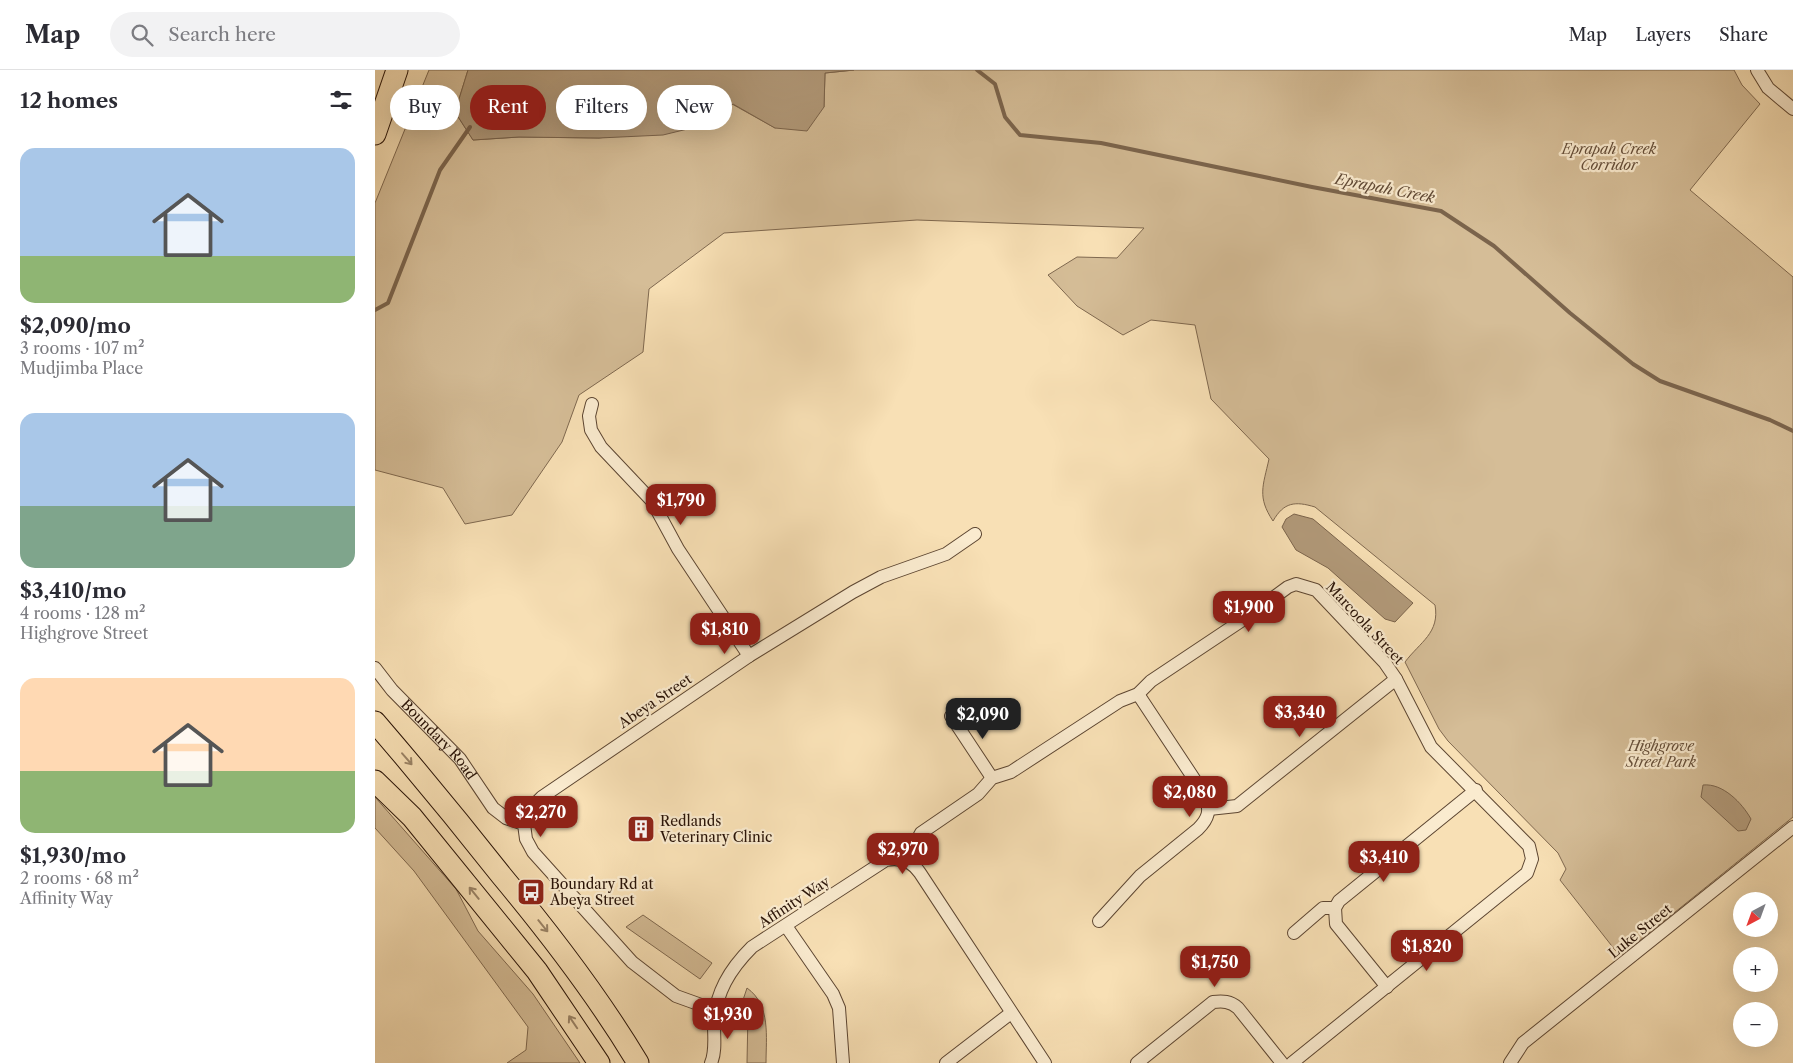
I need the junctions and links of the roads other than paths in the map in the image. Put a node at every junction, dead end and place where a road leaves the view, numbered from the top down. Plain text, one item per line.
1 (397, 70) edge
2 (1757, 70) edge
3 (1793, 109) edge
4 (375, 134) edge
5 (592, 404) dead end
6 (975, 534) dead end
7 (749, 656) junction
8 (375, 668) edge
9 (1396, 679) junction
10 (1138, 694) junction
11 (951, 716) dead end
12 (375, 722) edge
13 (992, 778) junction
14 (375, 781) edge
15 (1476, 790) junction
16 (1209, 809) junction
17 (524, 824) junction
18 (1793, 827) edge
19 (906, 861) junction
20 (1335, 908) junction
21 (1099, 921) dead end
22 (786, 926) junction
23 (1294, 933) dead end
24 (1387, 987) junction
25 (715, 1010) junction
26 (1011, 1013) junction
27 (599, 1063) edge
28 (638, 1063) edge
29 (711, 1063) edge
30 (843, 1063) edge
31 (946, 1063) edge
32 (1045, 1063) edge
33 (1137, 1063) edge
34 (1282, 1063) edge
35 (1293, 1063) edge
36 (1510, 1063) edge

1 - 4 highway
2 - 3 street
5 - 7 street
6 - 7 street, Abeya Street
7 - 17 street, Abeya Street
8 - 17 street, Boundary Road
9 - 10 street, Marcoola Street
9 - 15 street, Marcoola Street
9 - 16 street
10 - 13 street, Marcoola Street
10 - 16 street
11 - 13 street
12 -> 28 highway
13 - 19 street, Marcoola Street
27 -> 14 highway
15 - 20 street
15 - 24 street, Marcoola Street
16 - 21 street
17 - 25 street
18 - 36 street, Luke Street
19 - 22 street, Affinity Way
19 - 26 street
20 - 23 street
20 - 24 street
22 - 25 street, Affinity Way
22 - 30 street
24 - 35 street
25 - 29 street, Affinity Way
26 - 31 street
26 - 32 street
33 - 34 street

